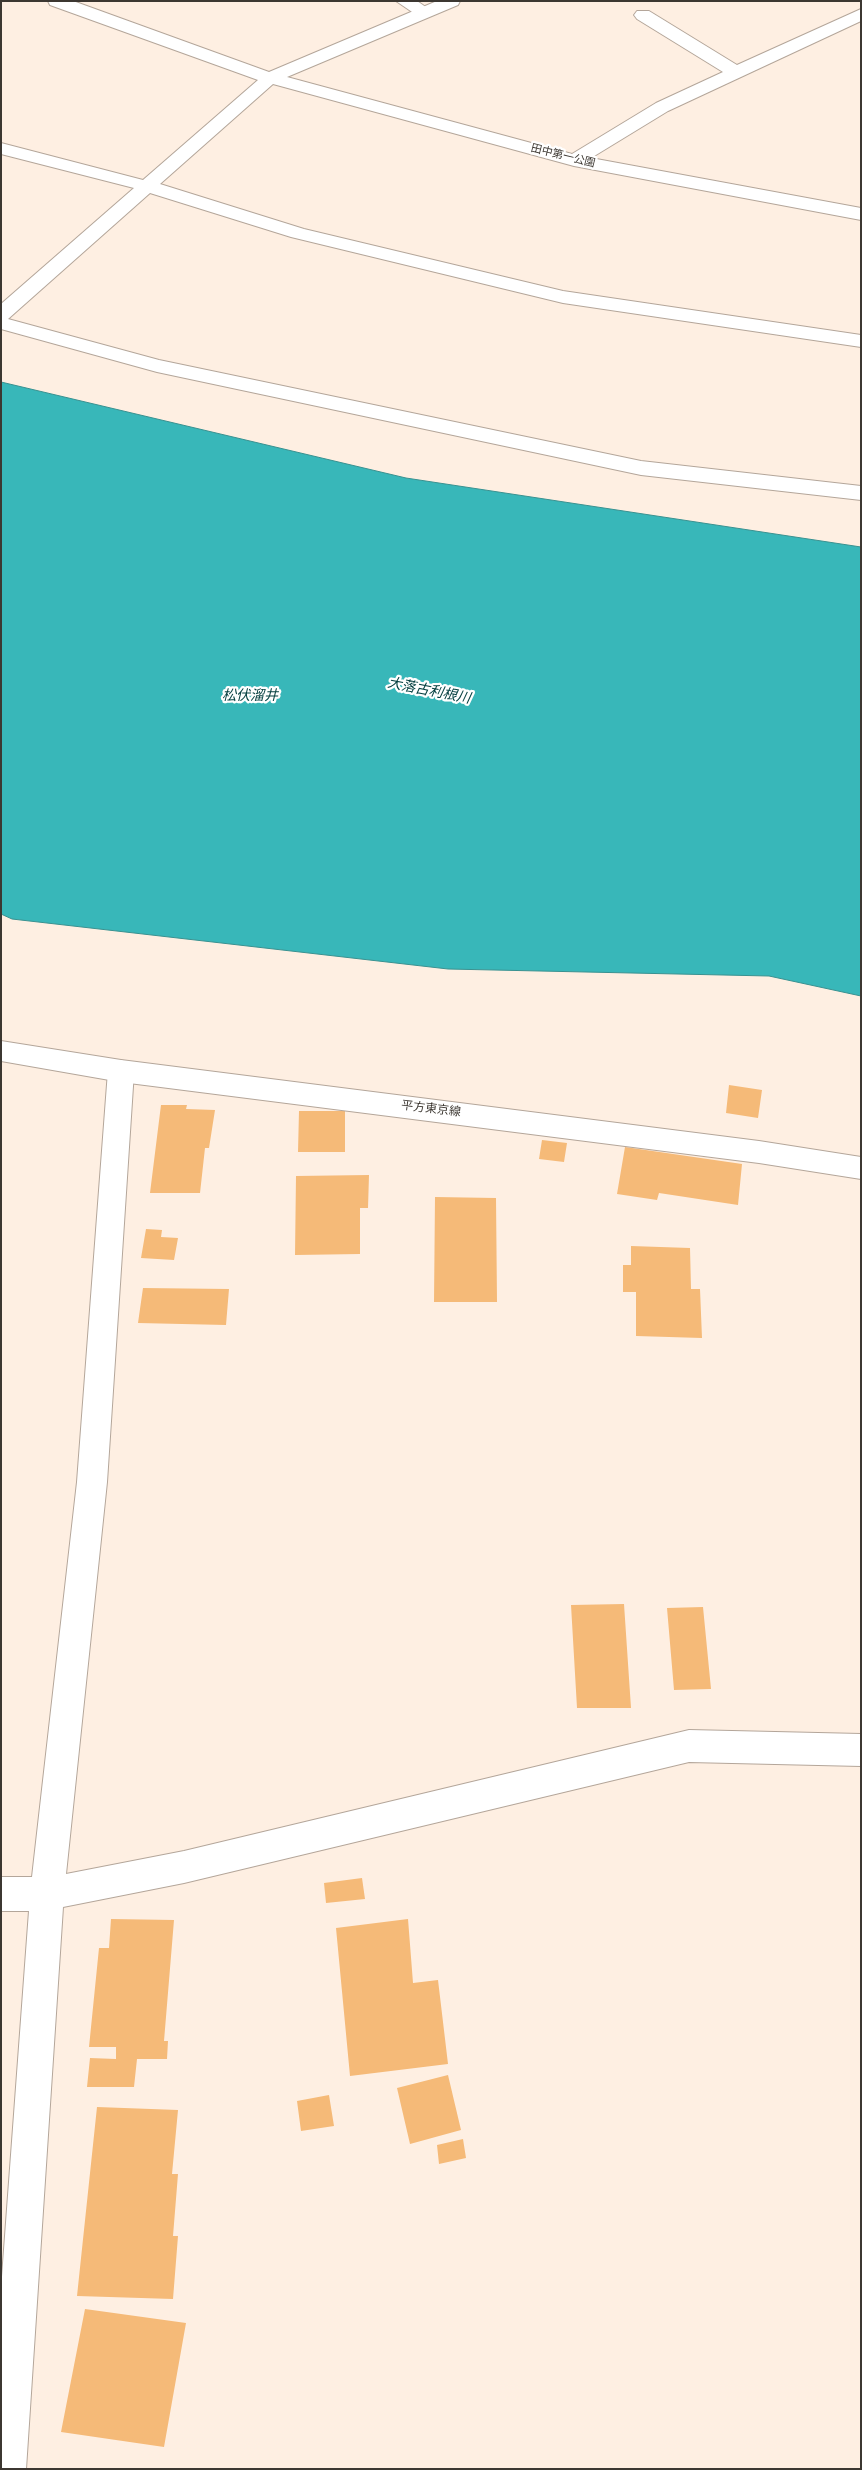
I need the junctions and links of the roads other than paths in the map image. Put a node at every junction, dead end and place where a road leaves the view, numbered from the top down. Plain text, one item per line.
1 (56, 1) edge
2 (404, 1) edge
3 (452, 1) edge
4 (424, 12) junction
5 (861, 14) edge
6 (643, 15) dead end
7 (736, 72) junction
8 (270, 78) junction
9 (1, 148) edge
10 (574, 160) junction
11 (146, 186) junction
12 (861, 214) edge
13 (1, 315) edge
14 (1, 323) edge
15 (861, 341) edge
16 (861, 493) edge
17 (1, 1051) edge
18 (121, 1071) junction
19 (861, 1168) edge
20 (861, 1750) edge
21 (1, 1894) edge
22 (47, 1894) junction
23 (7, 2469) edge

1 - 8 street, 田中第一公園
2 - 4 street
3 - 4 street
4 - 8 street
5 - 7 street
6 - 7 street
7 - 10 street
8 - 10 street, 田中第一公園
8 - 11 street
9 - 11 street
10 - 12 street, 田中第一公園
11 - 13 street
11 - 15 street
14 - 16 street
17 - 18 street, 平方東京線
18 - 19 street, 平方東京線
18 - 22 street
20 - 22 street
21 - 22 street
22 - 23 street

